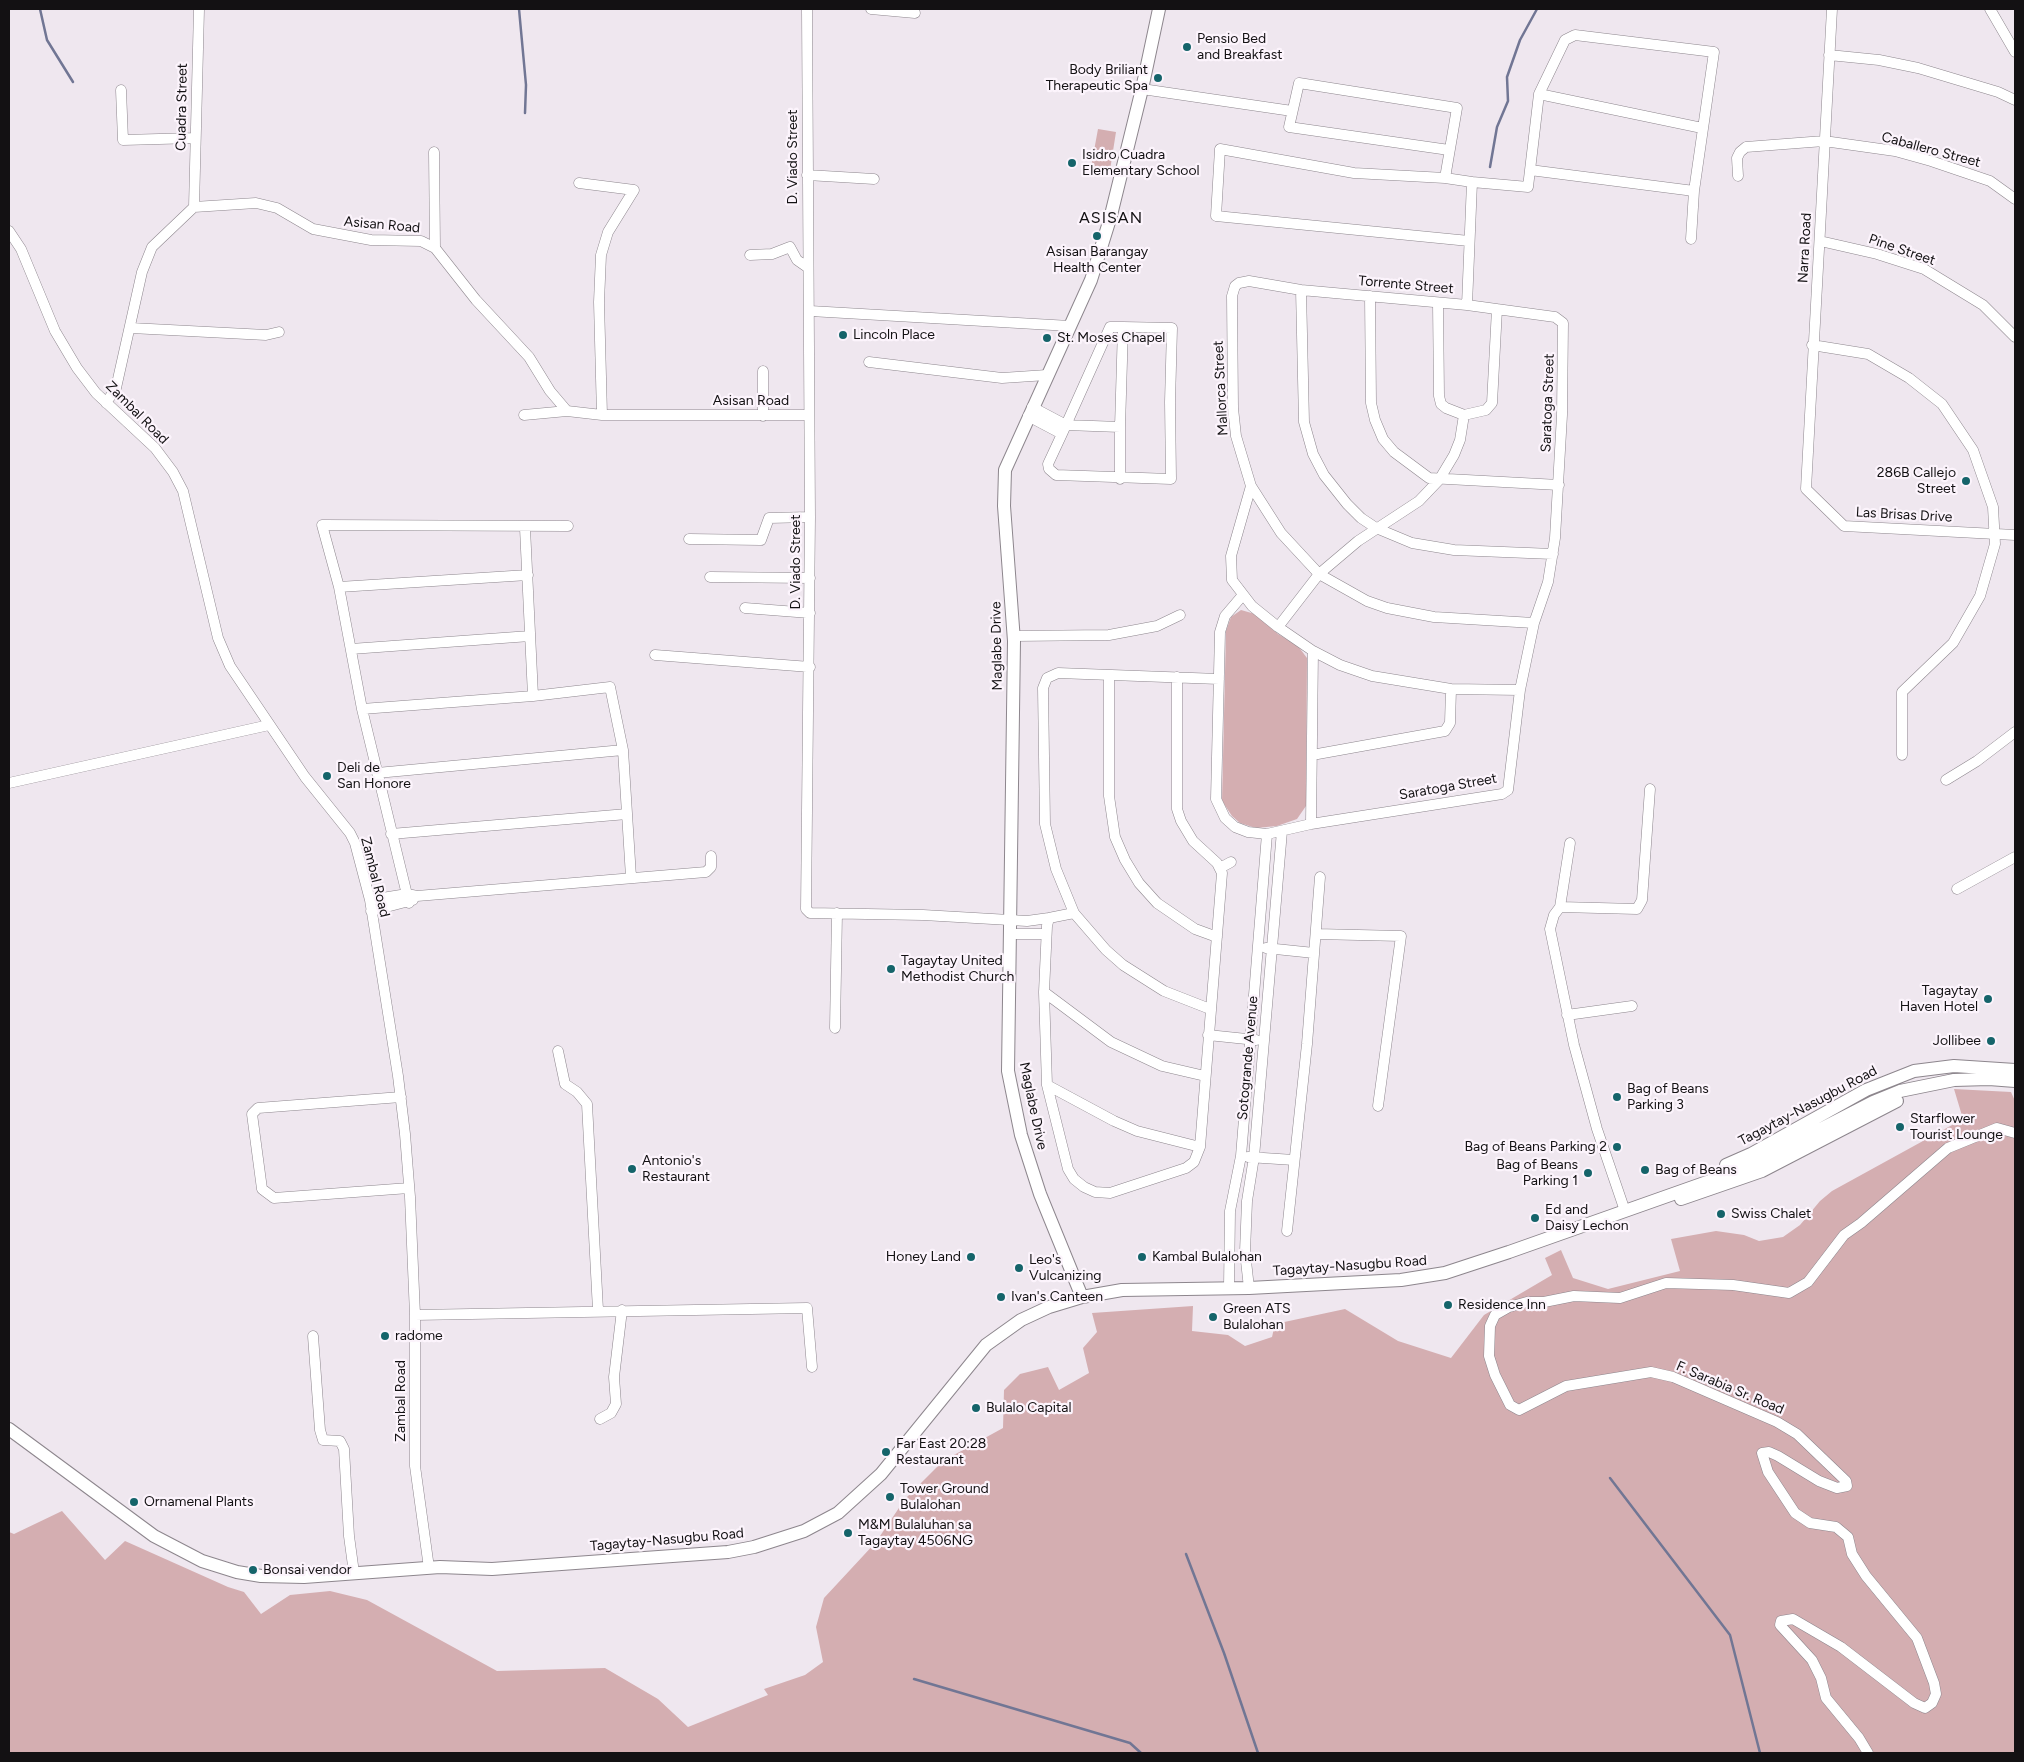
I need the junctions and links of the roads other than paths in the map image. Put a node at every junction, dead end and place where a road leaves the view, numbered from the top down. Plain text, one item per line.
1 (199, 9) edge
2 (806, 9) edge
3 (871, 9) edge
4 (1159, 9) edge
5 (1832, 9) edge
6 (1990, 9) edge
7 (915, 13) dead end
8 (2015, 52) edge
9 (1829, 55) junction
10 (1142, 88) junction
11 (121, 90) dead end
12 (1539, 94) junction
13 (2015, 100) edge
14 (1292, 111) junction
15 (1702, 128) junction
16 (195, 138) junction
17 (1824, 141) junction
18 (1449, 150) junction
19 (434, 152) dead end
20 (1530, 170) junction
21 (807, 175) junction
22 (1738, 176) dead end
23 (1445, 178) junction
24 (874, 179) dead end
25 (1472, 182) junction
26 (578, 184) dead end
27 (1694, 191) junction
28 (2015, 199) edge
29 (194, 207) junction
30 (9, 231) edge
31 (1691, 239) dead end
32 (1469, 241) junction
33 (1820, 241) junction
34 (435, 248) junction
35 (750, 255) dead end
36 (807, 267) junction
37 (1239, 283) joint
38 (1301, 290) junction
39 (1370, 296) junction
40 (1438, 302) junction
41 (1467, 305) junction
42 (1497, 309) junction
43 (810, 311) junction
44 (1070, 326) junction
45 (1123, 327) junction
46 (131, 328) junction
47 (1564, 328) joint
48 (279, 332) dead end
49 (2015, 337) edge
50 (1812, 345) junction
51 (869, 362) dead end
52 (763, 371) dead end
53 (1047, 374) junction
54 (106, 403) junction
55 (567, 410) junction
56 (1030, 412) junction
57 (524, 415) dead end
58 (602, 415) junction
59 (808, 415) junction
60 (1464, 415) junction
61 (763, 416) junction
62 (1120, 428) junction
63 (1064, 429) junction
64 (1120, 478) junction
65 (1439, 480) junction
66 (1559, 485) junction
67 (1251, 486) junction
68 (1806, 489) joint
69 (810, 518) junction
70 (568, 526) dead end
71 (525, 528) junction
72 (1376, 528) junction
73 (1995, 534) junction
74 (2015, 535) edge
75 (690, 539) dead end
76 (1553, 554) junction
77 (1319, 574) junction
78 (528, 575) junction
79 (710, 577) dead end
80 (810, 578) junction
81 (339, 587) junction
82 (1242, 596) junction
83 (745, 608) dead end
84 (810, 613) junction
85 (1180, 615) dead end
86 (1534, 623) junction
87 (1278, 627) junction
88 (530, 636) junction
89 (1014, 636) junction
90 (351, 649) junction
91 (1313, 651) junction
92 (655, 655) dead end
93 (810, 667) junction
94 (1109, 675) junction
95 (1177, 677) junction
96 (1219, 679) junction
97 (1451, 689) junction
98 (1520, 690) junction
99 (533, 696) junction
100 (362, 709) junction
101 (270, 725) junction
102 (2015, 732) edge
103 (623, 750) junction
104 (1312, 755) junction
105 (1902, 755) dead end
106 (377, 773) junction
107 (1946, 780) dead end
108 (9, 783) edge
109 (1650, 789) dead end
110 (627, 814) junction
111 (1310, 824) junction
112 (1282, 831) junction
113 (391, 834) junction
114 (1267, 834) junction
115 (1570, 844) dead end
116 (711, 856) dead end
117 (2015, 858) edge
118 (1231, 862) dead end
119 (1220, 868) junction
120 (631, 877) junction
121 (1320, 877) dead end
122 (1957, 888) dead end
123 (411, 897) junction
124 (370, 900) junction
125 (1560, 907) junction
126 (371, 911) junction
127 (837, 913) junction
128 (1074, 913) junction
129 (1049, 918) junction
130 (1009, 919) junction
131 (1010, 934) junction
132 (1046, 934) junction
133 (1316, 934) junction
134 (1217, 938) junction
135 (1258, 948) junction
136 (1270, 949) junction
137 (1314, 953) junction
138 (1044, 992) junction
139 (1632, 1006) dead end
140 (1210, 1009) junction
141 (1567, 1015) junction
142 (835, 1028) dead end
143 (1208, 1035) junction
144 (1250, 1039) junction
145 (1263, 1040) junction
146 (558, 1051) dead end
147 (2015, 1070) edge
148 (1205, 1076) junction
149 (2015, 1081) edge
150 (1047, 1085) junction
151 (2015, 1089) edge
152 (401, 1097) junction
153 (1378, 1106) dead end
154 (2015, 1133) edge
155 (1200, 1147) junction
156 (1241, 1156) junction
157 (1254, 1157) junction
158 (1294, 1160) junction
159 (409, 1188) junction
160 (1232, 1200) junction
161 (1247, 1201) junction
162 (1625, 1212) junction
163 (1230, 1223) junction
164 (1246, 1223) junction
165 (1287, 1231) dead end
166 (1229, 1287) junction
167 (1249, 1288) junction
168 (1082, 1297) junction
169 (598, 1310) junction
170 (622, 1310) junction
171 (415, 1315) junction
172 (314, 1336) dead end
173 (812, 1367) dead end
174 (600, 1419) dead end
175 (9, 1429) edge
176 (429, 1568) junction
177 (354, 1573) junction
178 (1868, 1753) edge

1 - 16 street, Cuadra Street
2 - 21 street, D. Viado Street
3 - 7 street
4 - 10 main road, Maglabe Drive
5 - 9 street, Narra Road
6 - 8 street
9 - 13 street
9 - 17 street, Narra Road
10 - 14 street
10 - 44 main road, Maglabe Drive
11 - 16 street
12 - 15 street
12 - 15 street
12 - 20 street
14 - 18 street
14 - 18 street
15 - 27 street
16 - 29 street, Cuadra Street
17 - 22 street, Caballero Street
17 - 28 street, Caballero Street
17 - 33 street, Narra Road
18 - 23 street
19 - 34 street
20 - 25 street
20 - 27 street
21 - 24 street
21 - 36 street, D. Viado Street
23 - 25 street
23 - 32 street
25 - 32 street
26 - 58 street
27 - 31 street
29 - 34 street, Asisan Road
29 - 46 street
30 - 54 street, Zambal Road
32 - 41 street
33 - 49 street, Pine Street
33 - 50 street, Narra Road
34 - 55 street, Asisan Road
35 - 36 street
36 - 43 street, D. Viado Street
37 - 38 street, Torrente Street
37 - 67 street, Mallorca Street
38 - 39 street, Torrente Street
38 - 72 street
39 - 40 street, Torrente Street
39 - 65 street
40 - 41 street, Torrente Street
40 - 60 street
41 - 42 street, Torrente Street
42 - 47 street, Torrente Street
42 - 60 street
43 - 44 street
43 - 59 street, D. Viado Street
44 - 53 main road, Maglabe Drive
45 - 62 street
45 - 63 street
45 - 64 street
46 - 48 street
46 - 54 street
47 - 66 street, Saratoga Street
50 - 68 street, Narra Road
50 - 73 street
51 - 53 street
52 - 61 street
53 - 56 main road, Maglabe Drive
54 - 101 street, Zambal Road
55 - 57 street
55 - 58 street, Asisan Road
56 - 63 street
56 - 89 main road, Maglabe Drive
58 - 61 street, Asisan Road
59 - 61 street, Asisan Road
59 - 69 street, D. Viado Street
60 - 65 street
62 - 63 street
62 - 64 street
63 - 64 street
65 - 66 street
65 - 72 street
66 - 76 street, Saratoga Street
67 - 77 street, Mallorca Street
67 - 82 street
68 - 73 street, Las Brisas Drive
69 - 75 street
69 - 80 street, D. Viado Street
70 - 71 street
71 - 78 street
71 - 81 street
72 - 76 street
72 - 77 street
73 - 74 street, Las Brisas Drive
73 - 105 street
76 - 86 street, Saratoga Street
77 - 86 street, Mallorca Street
77 - 87 street
78 - 81 street
78 - 88 street
79 - 80 street
80 - 84 street, D. Viado Street
81 - 90 street
82 - 87 street
82 - 96 street, Saratoga Street
83 - 84 street
84 - 93 street, D. Viado Street
85 - 89 street
86 - 98 street, Saratoga Street
87 - 91 street
88 - 90 street
88 - 99 street
89 - 130 main road, Maglabe Drive
90 - 100 street
91 - 97 street
91 - 104 street
92 - 93 street
93 - 127 street, D. Viado Street
94 - 95 street
94 - 128 street
94 - 134 street
95 - 96 street
95 - 119 street
96 - 114 street, Saratoga Street
97 - 98 street
97 - 104 street
98 - 111 street, Saratoga Street
99 - 100 street
99 - 103 street
100 - 106 street
101 - 108 street
101 - 124 street, Zambal Road
102 - 107 street
103 - 106 street
103 - 110 street
104 - 111 street
106 - 113 street
109 - 125 street
110 - 113 street
110 - 120 street
111 - 112 street, Saratoga Street
112 - 114 street, Saratoga Street
112 - 136 street, Sotogrande Avenue
113 - 123 street
114 - 135 street, Sotogrande Avenue
115 - 125 street
116 - 120 street
117 - 122 street
118 - 119 street
119 - 134 street
120 - 123 street
121 - 133 street
123 - 124 street
123 - 126 street
124 - 126 street, Zambal Road
125 - 141 street
126 - 152 street, Zambal Road
127 - 130 street, D. Viado Street
127 - 142 street
128 - 129 street, D. Viado Street
128 - 140 street
129 - 130 street, D. Viado Street
129 - 132 street
130 - 131 main road, Maglabe Drive
131 - 132 street
131 - 168 main road, Maglabe Drive
132 - 138 street
133 - 137 street
133 - 153 street
134 - 140 street
135 - 136 street
135 - 144 street, Sotogrande Avenue
136 - 137 street
136 - 145 street, Sotogrande Avenue
137 - 158 street
138 - 148 street
138 - 150 street
139 - 141 street
140 - 143 street
141 - 162 street
143 - 144 street
143 - 148 street
144 - 145 street
144 - 156 street, Sotogrande Avenue
145 - 157 street, Sotogrande Avenue
146 - 169 street
147 - 162 main road, Tagaytay-Nasugbu Road
148 - 155 street
149 - 162 main road, Tagaytay-Nasugbu Road
150 - 155 street
150 - 155 street
151 - 162 main road, Tagaytay-Nasugbu Road
152 - 159 street, Zambal Road
152 - 159 street
154 - 178 street, F. Sarabia Sr. Road
156 - 157 street
156 - 160 street, Sotogrande Avenue
157 - 158 street
157 - 161 street, Sotogrande Avenue
158 - 165 street
159 - 171 street, Zambal Road
160 - 161 street
160 - 163 street, Sotogrande Avenue
161 - 164 street, Sotogrande Avenue
162 - 167 main road, Tagaytay-Nasugbu Road
163 - 164 street
163 - 166 street, Sotogrande Avenue
164 - 167 street, Sotogrande Avenue
166 - 167 main road, Tagaytay-Nasugbu Road
166 - 168 main road, Tagaytay-Nasugbu Road
168 - 176 main road, Tagaytay-Nasugbu Road
169 - 170 street
169 - 171 street
170 - 173 street
170 - 174 street
171 - 176 street, Zambal Road
172 - 177 street
175 - 177 main road, Tagaytay-Nasugbu Road
176 - 177 main road, Tagaytay-Nasugbu Road

